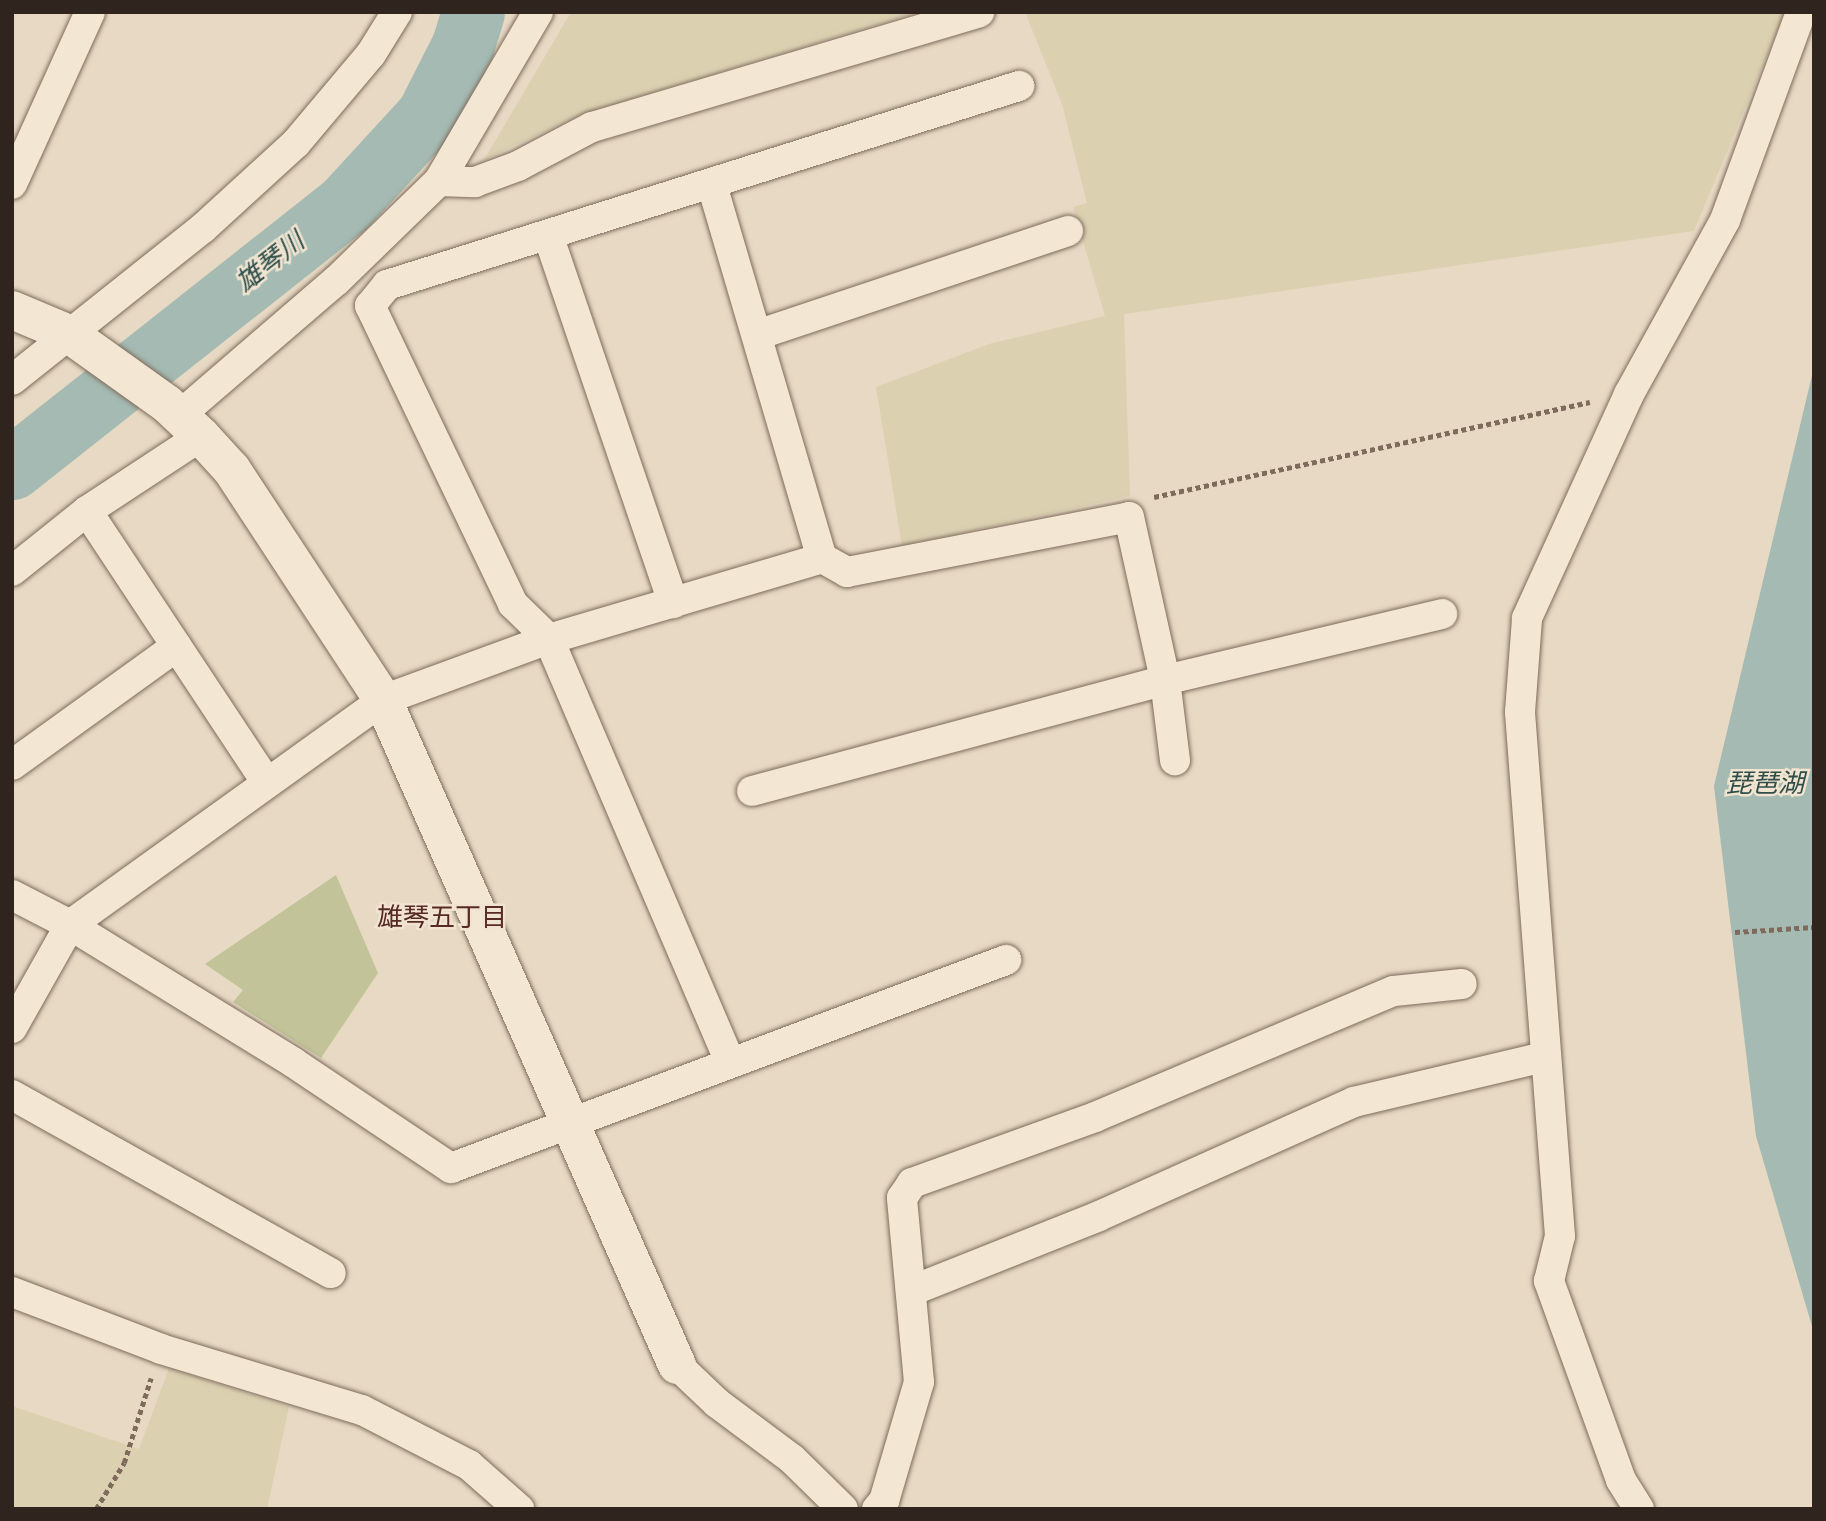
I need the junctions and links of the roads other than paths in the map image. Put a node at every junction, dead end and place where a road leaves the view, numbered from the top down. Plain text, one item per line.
1 (90, 12) edge
2 (397, 12) edge
3 (538, 12) edge
4 (979, 12) edge
5 (1801, 12) edge
6 (1019, 86) dead end
7 (439, 181) junction
8 (12, 184) edge
9 (712, 185) junction
10 (1068, 231) dead end
11 (548, 235) junction
12 (12, 310) edge
13 (69, 334) junction
14 (757, 335) junction
15 (12, 380) edge
16 (183, 419) junction
17 (87, 511) junction
18 (822, 558) junction
19 (12, 571) edge
20 (673, 603) junction
21 (1442, 614) dead end
22 (549, 639) junction
23 (177, 646) junction
24 (1166, 680) junction
25 (383, 699) junction
26 (1175, 760) dead end
27 (12, 765) edge
28 (267, 783) junction
29 (752, 791) dead end
30 (12, 895) edge
31 (70, 925) junction
32 (1006, 960) dead end
33 (1462, 984) dead end
34 (12, 1028) edge
35 (1545, 1057) junction
36 (730, 1062) junction
37 (12, 1096) edge
38 (571, 1124) junction
39 (331, 1273) dead end
40 (911, 1291) junction
41 (12, 1292) edge
42 (677, 1365) joint
43 (519, 1509) edge
44 (844, 1509) edge
45 (877, 1509) edge
46 (1639, 1509) edge

1 - 8 street
2 - 13 street
3 - 7 street
4 - 7 street
5 - 35 street
6 - 9 street
7 - 16 street
9 - 11 street
9 - 14 street
10 - 14 street
11 - 20 street
11 - 22 street
12 - 13 street
13 - 15 street
13 - 16 street
14 - 18 street
16 - 17 street
16 - 25 street
17 - 19 street
17 - 23 street
18 - 20 street
18 - 24 street
20 - 22 street
21 - 24 street
22 - 25 street
22 - 36 street
23 - 27 street
23 - 28 street
24 - 26 street
24 - 29 street
25 - 28 street
25 - 38 street
28 - 31 street
30 - 31 street
31 - 34 street
31 - 38 street
32 - 36 street
33 - 40 street
35 - 40 street
35 - 46 street
36 - 38 street
37 - 39 street
38 - 42 street
40 - 45 street
41 - 43 street
42 - 44 street

